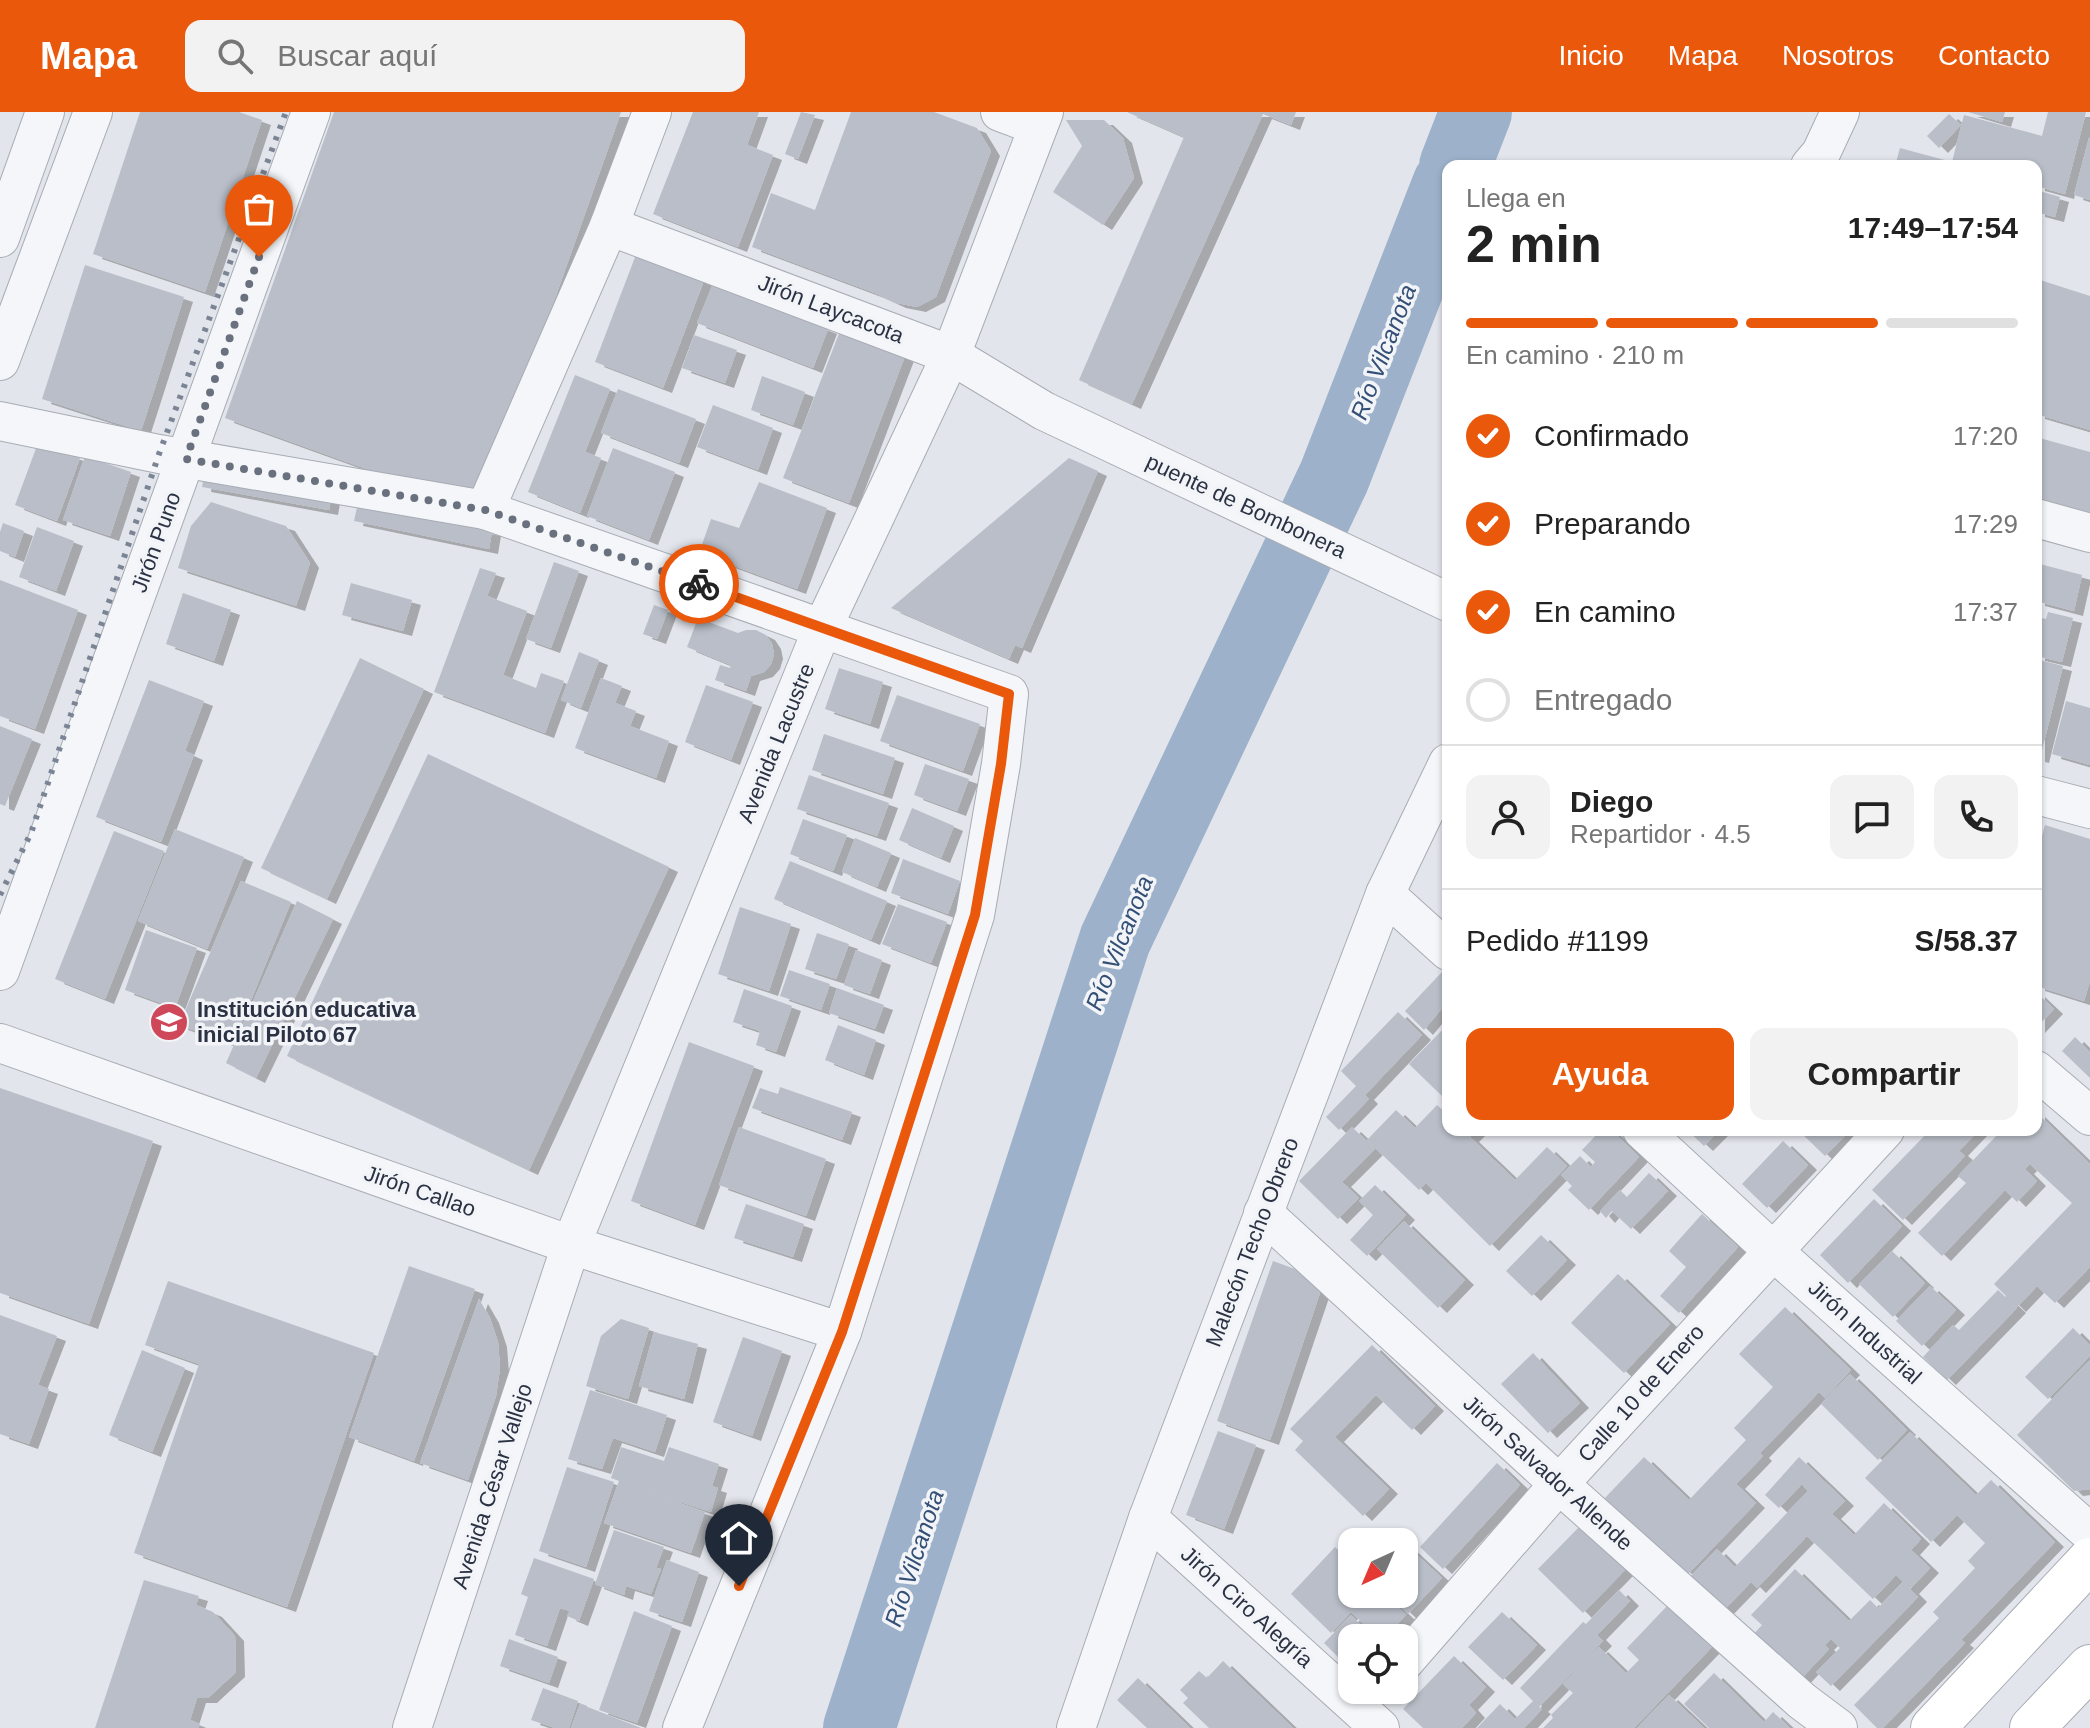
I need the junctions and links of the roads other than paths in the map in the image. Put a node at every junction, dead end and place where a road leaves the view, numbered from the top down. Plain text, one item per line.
1 (45, 112) edge
2 (93, 112) edge
3 (311, 112) edge
4 (652, 112) edge
5 (1000, 112) edge
6 (1840, 112) edge
7 (1041, 119) edge
8 (1815, 160) edge
9 (609, 226) junction
10 (0, 238) edge
11 (951, 355) junction
12 (0, 361) edge
13 (1044, 411) joint
14 (0, 421) edge
15 (186, 459) junction
16 (485, 510) junction
17 (2042, 520) edge
18 (2090, 533) edge
19 (1442, 599) edge
20 (823, 627) junction
21 (1442, 775) edge
22 (2042, 797) edge
23 (2090, 809) edge
24 (1385, 894) junction
25 (1442, 946) edge
26 (0, 971) edge
27 (0, 1043) edge
28 (2042, 1075) edge
29 (2090, 1116) edge
30 (1648, 1136) edge
31 (1879, 1136) edge
32 (1263, 1213) junction
33 (571, 1245) junction
34 (1772, 1250) junction
35 (842, 1332) junction
36 (1559, 1484) junction
37 (1148, 1518) junction
38 (2090, 1533) edge
39 (2090, 1560) edge
40 (1418, 1646) edge
41 (2090, 1667) edge
42 (1367, 1714) edge
43 (412, 1728) edge
44 (682, 1728) edge
45 (1076, 1728) edge
46 (1838, 1728) edge
47 (1933, 1728) edge
48 (2032, 1728) edge

1 - 10 street
2 - 12 street
3 - 15 street, Jirón Puno
4 - 9 street
5 - 7 street
6 - 8 street
7 - 11 street, Avenida Lacustre
9 - 11 street, Jirón Laycacota
9 - 16 street
11 - 13 street, Jirón Laycacota
11 - 20 street, Avenida Lacustre
13 - 19 street, puente de Bombonera
14 - 15 street
15 - 16 street
15 - 26 street, Jirón Puno
16 - 20 street
17 - 18 street
20 - 33 street, Avenida Lacustre
20 - 35 street
21 - 24 street, Malecón Techo Obrero
22 - 23 street
24 - 25 street
24 - 32 street, Malecón Techo Obrero
27 - 33 street, Jirón Callao
28 - 29 street
30 - 34 street, Jirón Industrial
31 - 34 street, Calle 10 de Enero
32 - 36 street, Jirón Salvador Allende
32 - 37 street, Malecón Techo Obrero
33 - 35 street, Jirón Callao
33 - 43 street, Avenida César Vallejo
34 - 36 street, Calle 10 de Enero
34 - 38 street, Jirón Industrial
35 - 44 street
36 - 40 street, Calle 10 de Enero
36 - 46 street, Jirón Salvador Allende
37 - 42 street, Jirón Ciro Alegría
37 - 45 street, Malecón Techo Obrero
39 - 47 street
41 - 48 street

